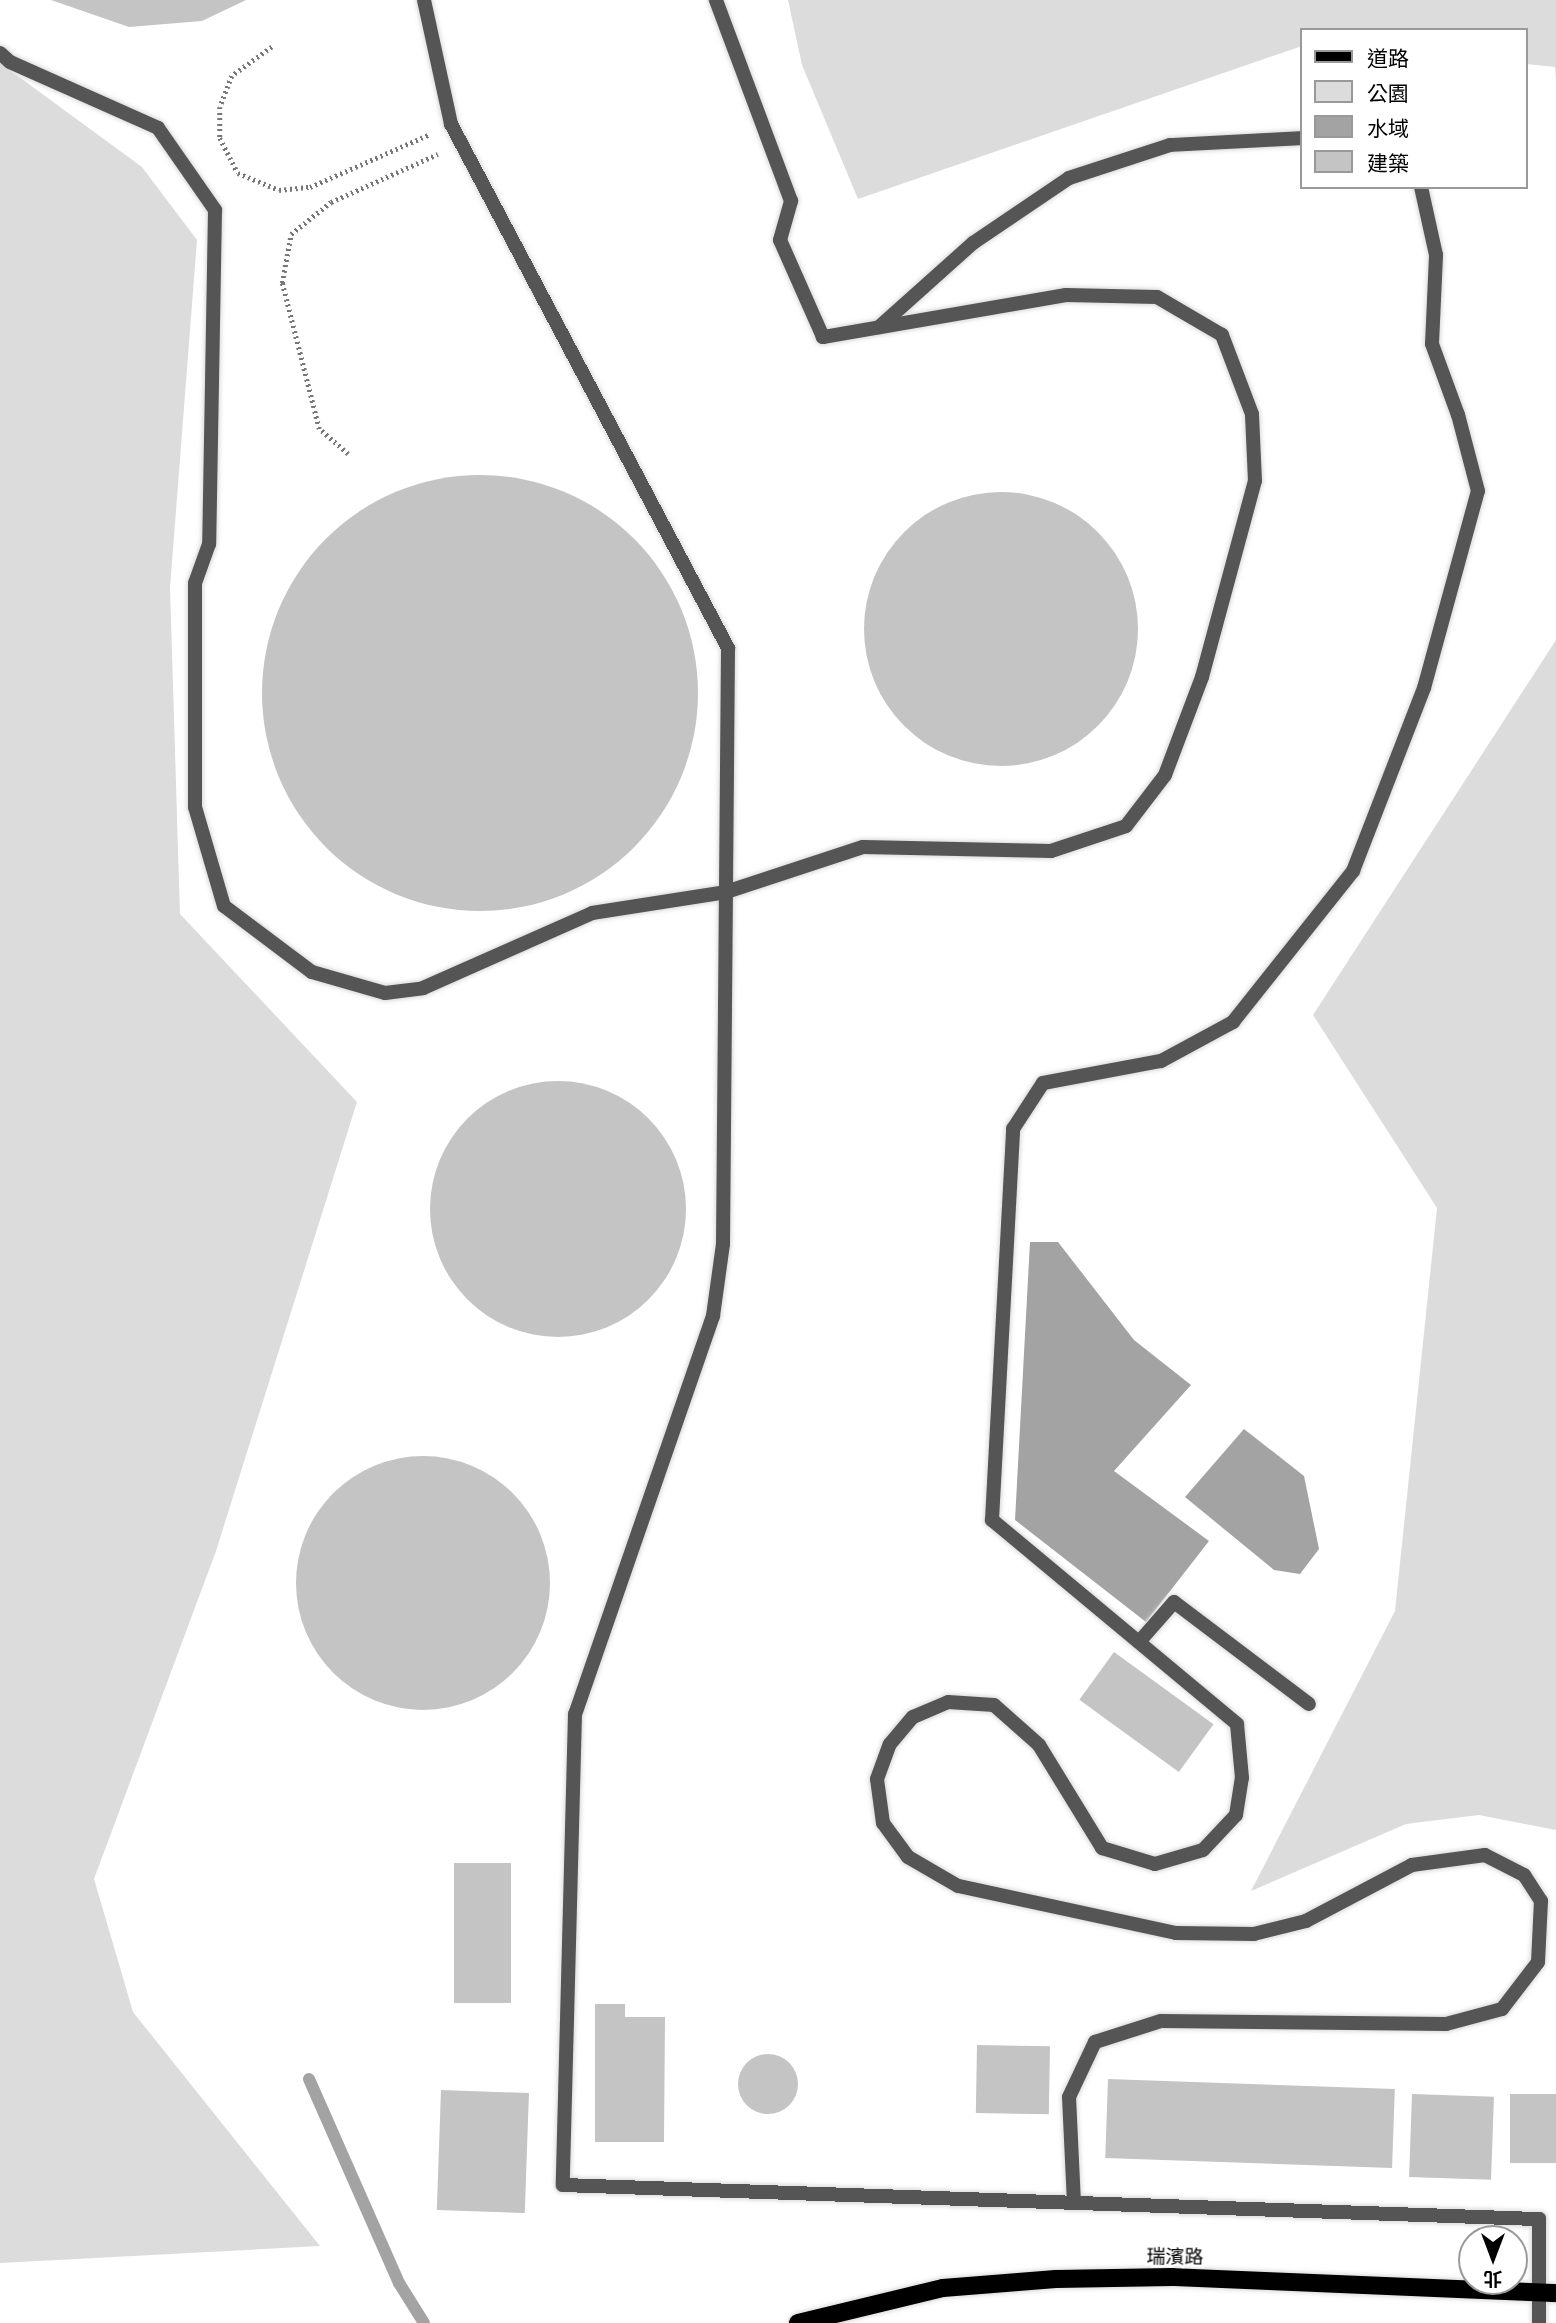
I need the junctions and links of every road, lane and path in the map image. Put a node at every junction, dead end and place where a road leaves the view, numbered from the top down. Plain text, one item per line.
1 (424, 0) edge
2 (716, 0) edge
3 (272, 47) dead end
4 (0, 53) edge
5 (451, 124) junction
6 (1300, 138) edge
7 (461, 143) junction
8 (1421, 189) edge
9 (878, 327) junction
10 (348, 453) dead end
11 (726, 892) junction
12 (1139, 1642) junction
13 (1309, 1704) dead end
14 (1074, 2203) junction
15 (1547, 2292) edge
16 (798, 2323) edge
17 (1539, 2323) edge

1 - 5 lane
2 - 9 lane
3 - 5 path
4 - 11 lane
5 - 7 lane
6 - 9 lane
7 - 10 path
7 - 11 lane
8 - 12 lane
9 - 11 lane
11 - 14 lane
12 - 13 lane
12 - 14 lane
14 - 15 lane
15 - 16 main road, 瑞濱路
15 - 17 lane

